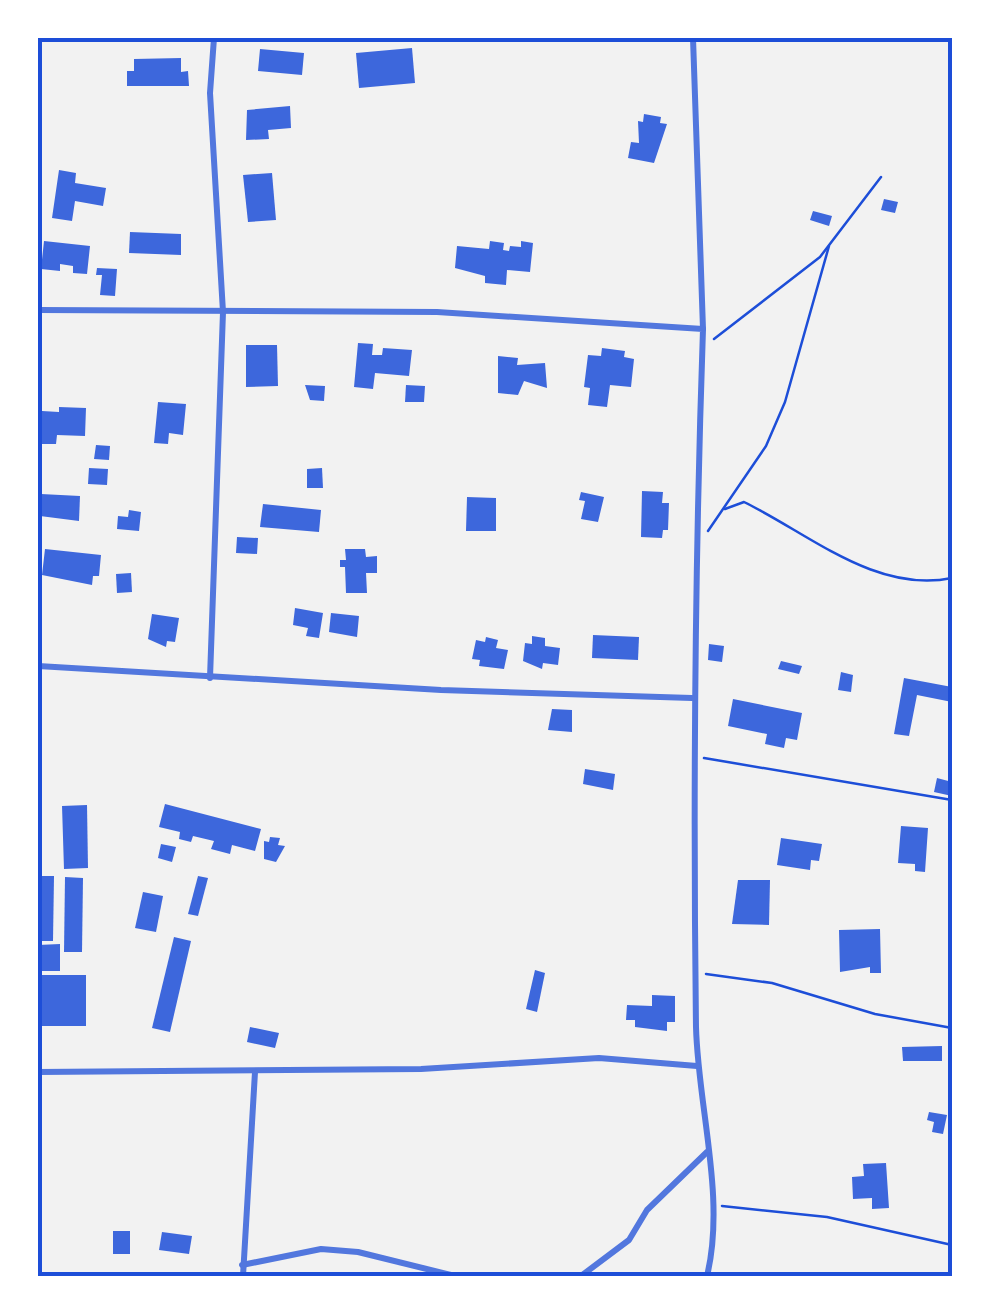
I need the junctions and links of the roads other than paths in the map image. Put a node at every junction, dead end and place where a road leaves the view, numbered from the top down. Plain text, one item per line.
1 (214, 38) edge
2 (693, 38) edge
3 (38, 310) edge
4 (222, 312) junction
5 (703, 330) junction
6 (38, 666) edge
7 (210, 678) junction
8 (692, 698) junction
9 (697, 1066) junction
10 (38, 1072) edge
11 (254, 1072) junction
12 (707, 1152) junction
13 (404, 1262) junction
14 (242, 1265) junction
15 (243, 1276) edge
16 (401, 1276) edge
17 (455, 1276) edge
18 (581, 1276) edge
19 (707, 1276) edge

1 - 4 street
2 - 5 street
3 - 4 street
4 - 5 street
4 - 7 street
5 - 8 street
6 - 7 street
7 - 8 street
8 - 9 street
9 - 11 street
9 - 12 street
10 - 11 street
11 - 14 street
12 - 18 street
12 - 19 street
13 - 14 street
13 - 16 street
13 - 17 street
14 - 15 street

